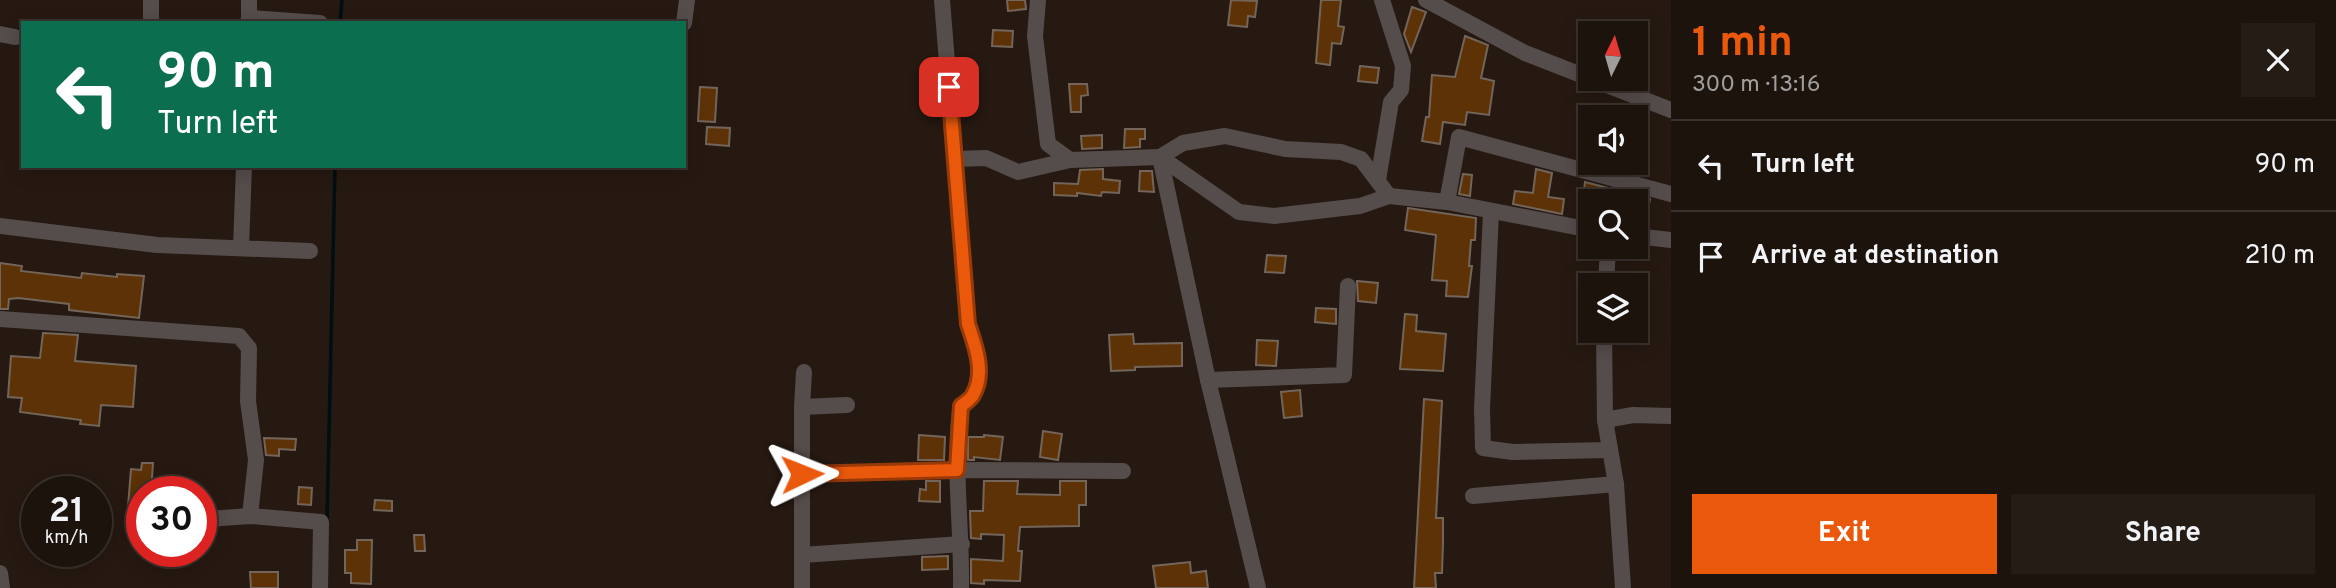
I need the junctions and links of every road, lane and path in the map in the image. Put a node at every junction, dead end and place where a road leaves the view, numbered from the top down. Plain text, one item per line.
1 (150, 0) edge
2 (249, 0) edge
3 (687, 0) edge
4 (943, 0) edge
5 (1038, 0) edge
6 (1381, 0) edge
7 (1426, 0) edge
8 (248, 20) edge
9 (151, 21) edge
10 (272, 21) edge
11 (684, 21) edge
12 (1671, 110) edge
13 (1160, 157) junction
14 (955, 159) junction
15 (1070, 160) junction
16 (244, 168) edge
17 (1378, 180) junction
18 (1671, 194) edge
19 (1389, 196) junction
20 (1447, 202) junction
21 (1491, 212) junction
22 (0, 226) edge
23 (1578, 228) edge
24 (1648, 237) edge
25 (1671, 240) edge
26 (242, 248) junction
27 (310, 251) dead end
28 (1349, 286) dead end
29 (0, 319) edge
30 (1604, 343) edge
31 (804, 372) dead end
32 (1208, 380) junction
33 (847, 405) dead end
34 (802, 407) junction
35 (1671, 416) edge
36 (1605, 420) junction
37 (1610, 450) junction
38 (957, 470) junction
39 (1123, 471) dead end
40 (802, 474) junction
41 (1616, 484) junction
42 (1473, 496) dead end
43 (250, 516) junction
44 (217, 518) edge
45 (961, 544) junction
46 (802, 555) junction
47 (0, 573) edge
48 (2, 588) edge
49 (320, 588) edge
50 (802, 588) edge
51 (961, 588) edge
52 (1258, 588) edge
53 (1623, 588) edge

1 - 9 street
2 - 8 street
3 - 11 street
4 - 14 street
5 - 15 street
6 - 17 street
7 - 12 street
8 - 10 street
13 - 15 street
13 - 17 street
13 - 19 street
13 - 32 street
14 - 15 street
14 - 38 street
16 - 26 street
17 - 19 street
18 - 20 street
19 - 20 street
20 - 21 street
21 - 23 street
21 - 37 street
22 - 26 street
24 - 25 street
26 - 27 street
28 - 32 street
29 - 43 street
30 - 36 street
31 - 34 street
32 - 52 street
33 - 34 street
34 - 40 street
35 - 36 street
36 - 37 street
37 - 41 street
38 - 39 street
38 - 40 street
38 - 45 street
40 - 46 street
41 - 42 street
41 - 53 street
43 - 44 street
43 - 49 street
45 - 46 street
45 - 51 street
46 - 50 street
47 - 48 street

